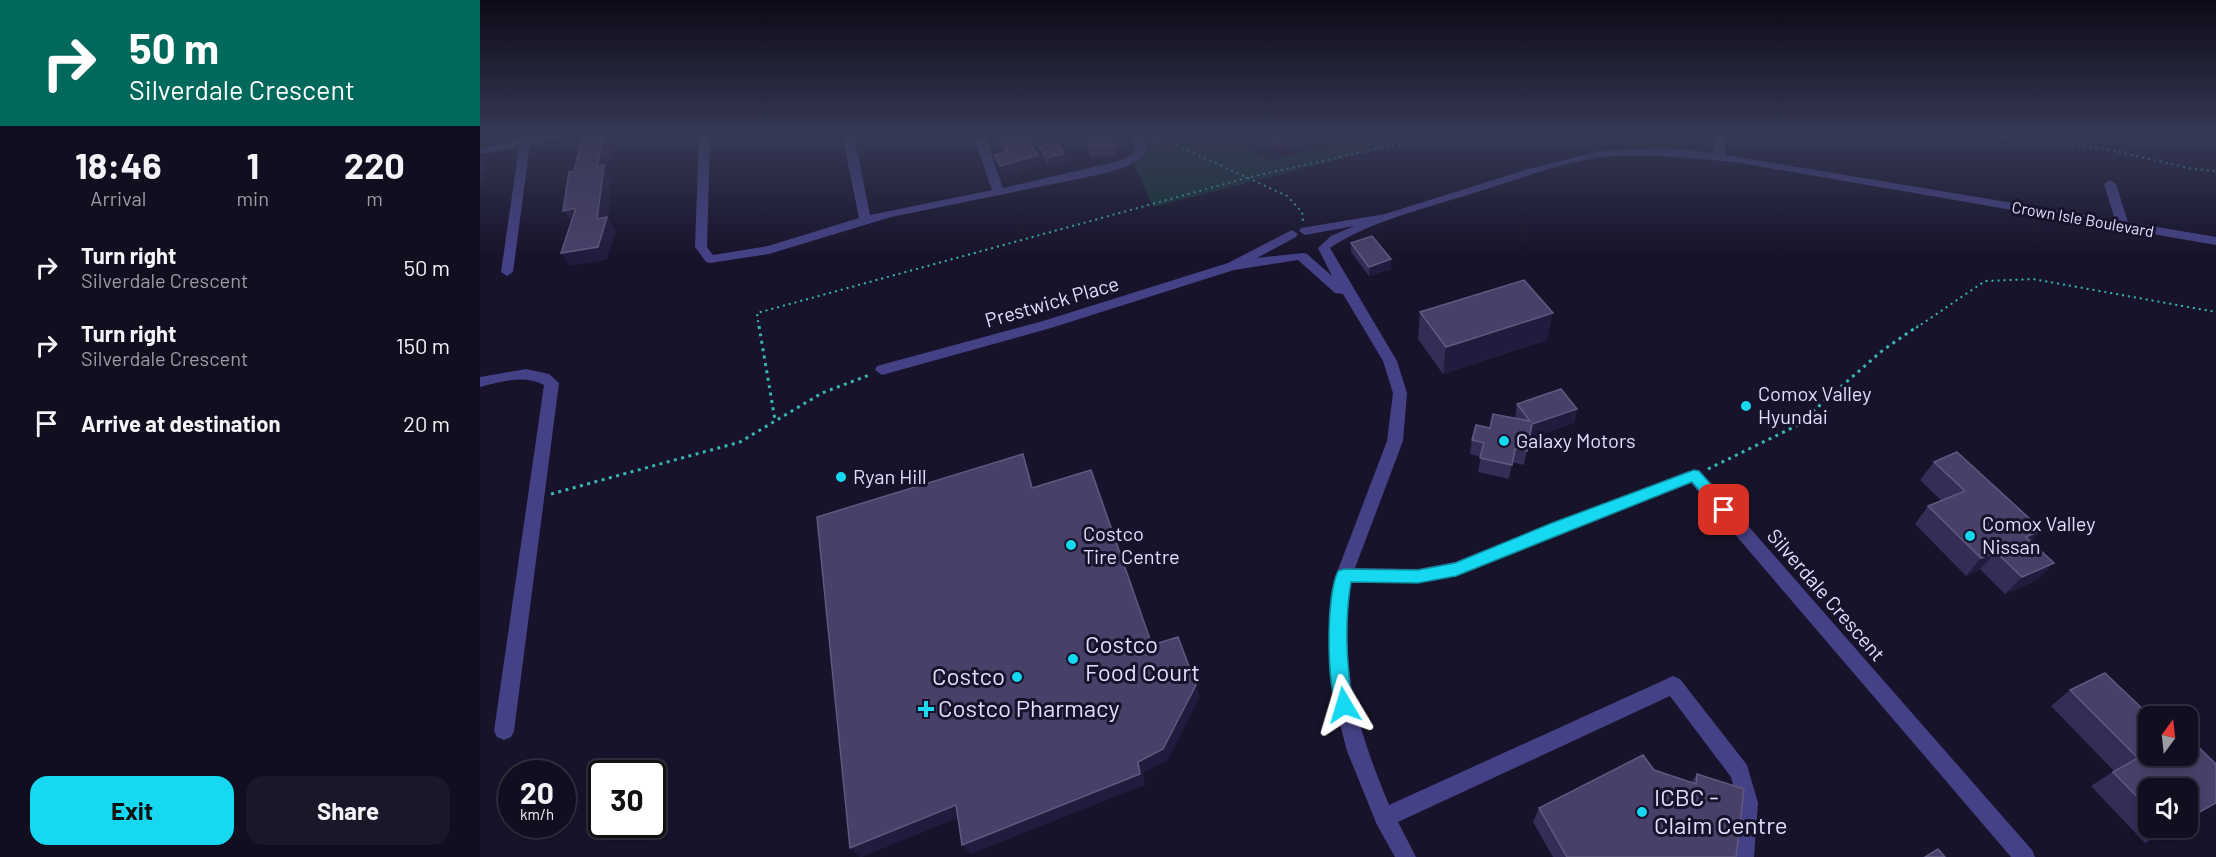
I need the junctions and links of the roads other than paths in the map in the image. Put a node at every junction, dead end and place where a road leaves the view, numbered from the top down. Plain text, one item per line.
1 (521, 175) edge
2 (703, 175) edge
3 (856, 175) edge
4 (993, 175) edge
5 (1075, 175) edge
6 (1519, 175) edge
7 (1824, 175) edge
8 (2110, 184) dead end
9 (999, 192) junction
10 (1387, 217) junction
11 (865, 220) junction
12 (2123, 226) junction
13 (1300, 232) junction
14 (2216, 242) edge
15 (1324, 247) junction
16 (1300, 256) junction
17 (1233, 266) junction
18 (507, 272) dead end
19 (1357, 307) junction
20 (882, 370) road end
21 (480, 382) edge
22 (1344, 576) junction
23 (504, 730) dead end
24 (1384, 818) junction
25 (1406, 857) edge
26 (1744, 857) edge
27 (2025, 857) edge

1 - 18 street
2 - 11 street
3 - 11 street
4 - 9 street
5 - 9 street
6 - 10 street, Crown Isle Boulevard
7 - 12 street, Crown Isle Boulevard
8 - 12 street
9 - 11 street
10 - 13 street, Crown Isle Boulevard
10 - 15 street, Crown Isle Boulevard
12 - 14 street, Crown Isle Boulevard
13 - 15 street
13 - 16 street
13 - 17 street, Prestwick Place
15 - 16 street, Crown Isle Boulevard
15 - 19 street
16 - 17 street, Prestwick Place
16 - 19 street
17 - 20 street, Prestwick Place
19 - 22 street
21 - 23 street
22 - 24 street
22 - 27 street, Silverdale Crescent
24 - 25 street
24 - 26 street

